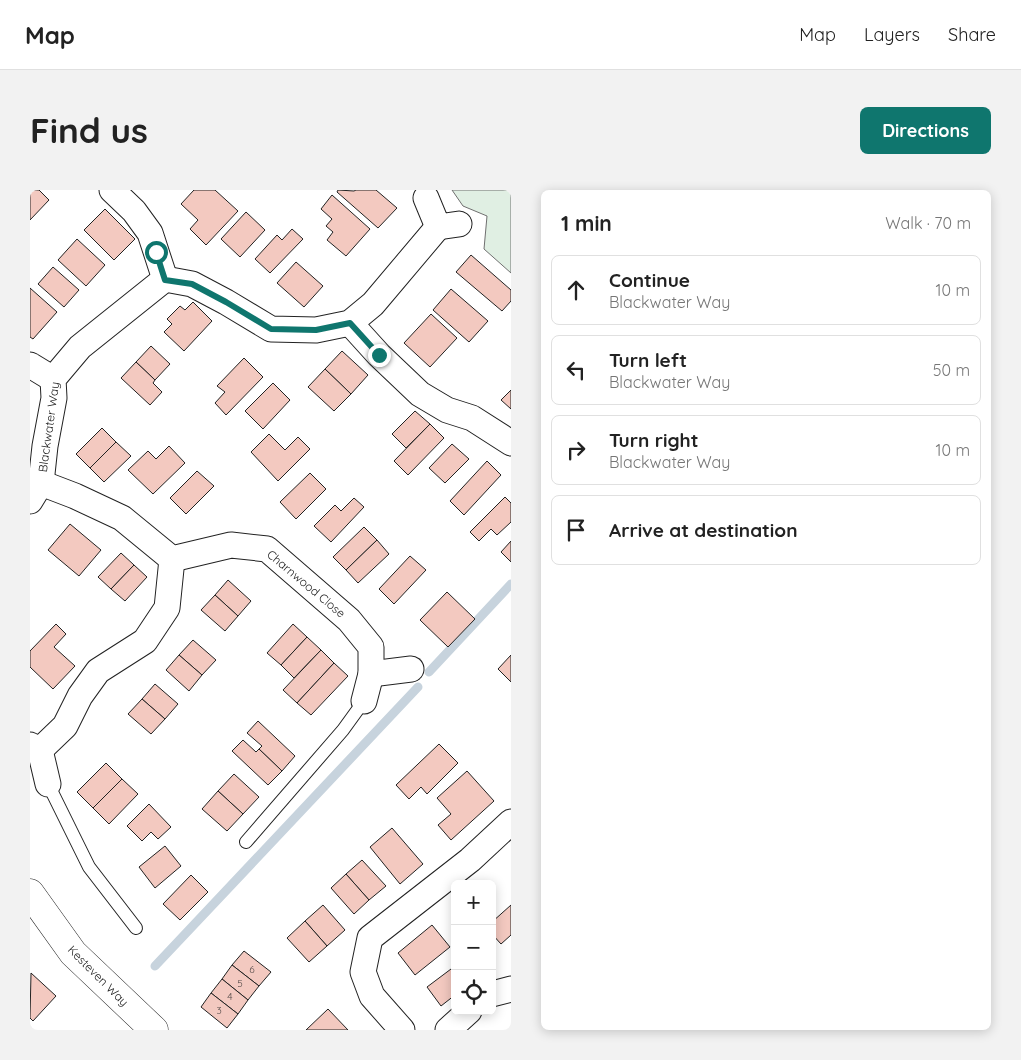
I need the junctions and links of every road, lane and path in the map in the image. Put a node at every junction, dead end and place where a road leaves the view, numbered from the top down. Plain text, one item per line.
1 (112, 190) edge
2 (426, 198) dead end
3 (165, 280) junction
4 (350, 323) junction
5 (30, 365) edge
6 (53, 379) junction
7 (511, 443) edge
8 (36, 492) edge
9 (172, 559) junction
10 (411, 669) dead end
11 (371, 674) junction
12 (364, 702) joint
13 (35, 747) edge
14 (48, 784) joint
15 (511, 822) edge
16 (246, 842) dead end
17 (30, 893) edge
18 (136, 928) dead end
19 (511, 989) edge
20 (496, 993) edge
21 (465, 1015) edge
22 (154, 1030) edge
23 (402, 1030) edge
24 (448, 1030) edge

1 - 3 street
2 - 4 street
3 - 4 street
3 - 6 street, Blackwater Way
4 - 7 street
5 - 6 street
6 - 8 street, Blackwater Way
8 - 9 street
9 - 11 street, Charnwood Close
9 - 13 street
10 - 11 street
11 - 12 street, Charnwood Close
12 - 16 lane
13 - 14 street
14 - 18 lane
15 - 23 street
17 - 22 street, Kesteven Way
19 - 20 street
21 - 24 street

